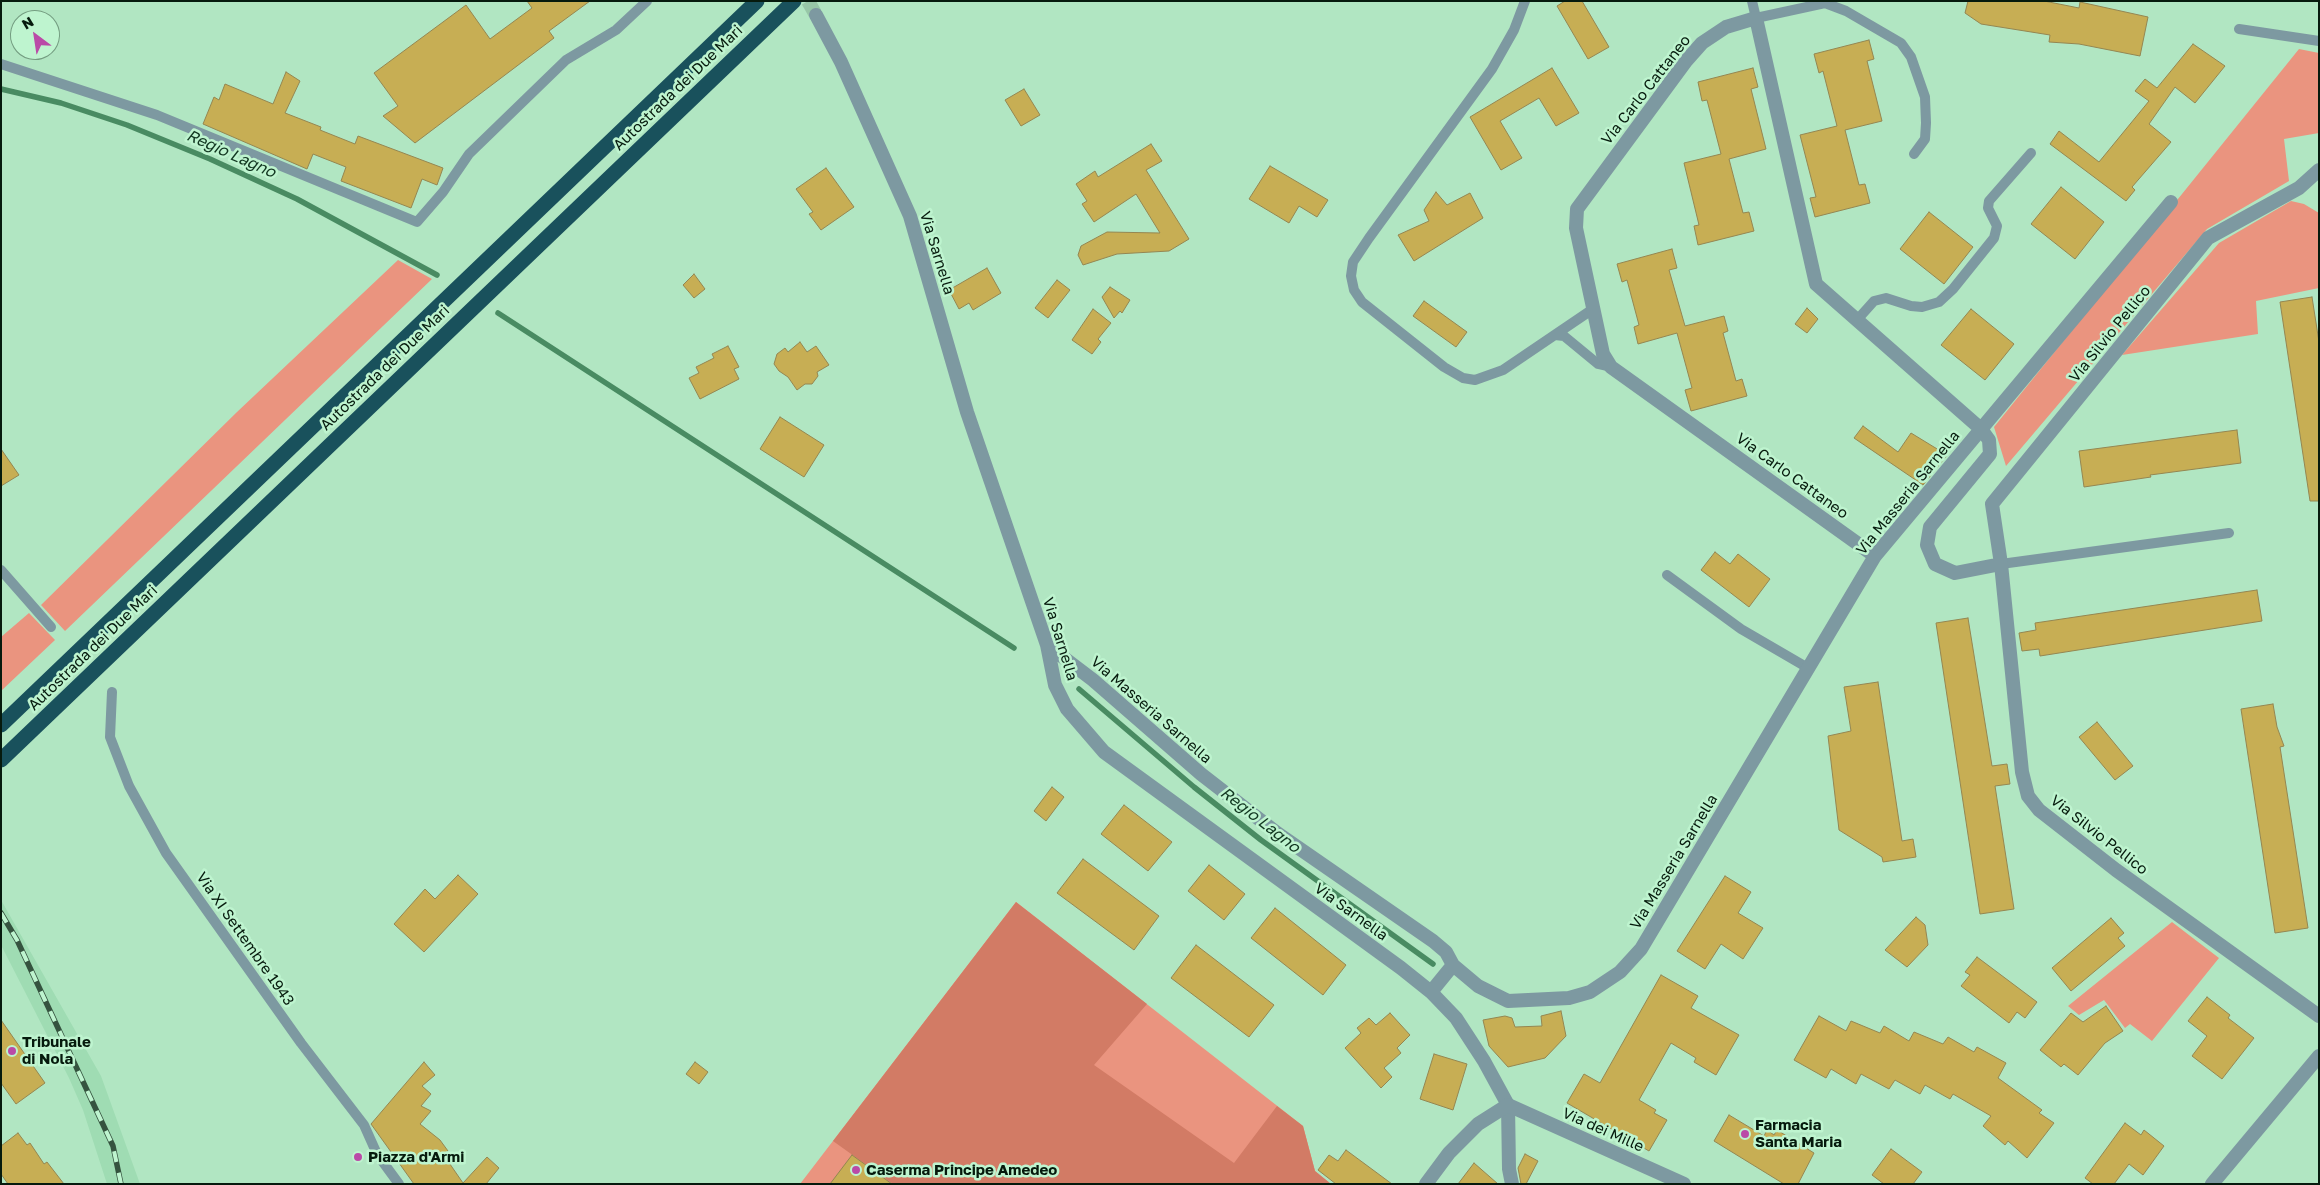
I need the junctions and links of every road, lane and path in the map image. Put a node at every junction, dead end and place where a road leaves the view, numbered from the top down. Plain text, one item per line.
1 (647, 1) edge
2 (757, 1) edge
3 (794, 1) edge
4 (1525, 1) edge
5 (1752, 1) edge
6 (816, 15) tunnel mouth
7 (1756, 18) junction
8 (2238, 29) dead end
9 (2319, 42) edge
10 (1, 64) edge
11 (2031, 153) dead end
12 (1914, 154) dead end
13 (2319, 170) edge
14 (2171, 202) dead end
15 (1593, 309) junction
16 (1857, 320) junction
17 (1555, 335) junction
18 (1611, 367) junction
19 (1981, 429) junction
20 (2229, 534) dead end
21 (1875, 556) junction
22 (2001, 564) junction
23 (1, 570) edge
24 (1667, 575) dead end
25 (51, 627) dead end
26 (1047, 645) junction
27 (1808, 668) junction
28 (112, 692) dead end
29 (1, 725) edge
30 (1, 760) edge
31 (1454, 965) junction
32 (1431, 992) junction
33 (2319, 1016) edge
34 (2319, 1056) edge
35 (1508, 1105) junction
36 (399, 1184) edge
37 (1426, 1184) edge
38 (1512, 1184) edge
39 (1684, 1184) edge
40 (2212, 1184) edge

1 - 10 lane
2 - 29 highway, Autostrada dei Due Mari
3 - 30 highway, Autostrada dei Due Mari
4 - 17 lane
5 - 7 lane
6 - 26 street, Via Sarnella
7 - 12 lane
7 - 15 street, Via Carlo Cattaneo
7 - 16 street
8 - 9 lane
11 - 16 lane
13 - 22 street, Via Silvio Pellico
14 - 19 street, Via Masseria Sarnella
15 - 17 lane
15 - 18 street, Via Carlo Cattaneo
16 - 19 street
17 - 18 lane
18 - 21 street, Via Carlo Cattaneo
19 - 21 street, Via Masseria Sarnella
19 - 22 street
20 - 22 lane
21 - 27 street, Via Masseria Sarnella
22 - 33 street, Via Silvio Pellico
23 - 25 lane
24 - 27 lane
26 - 31 street, Via Masseria Sarnella
26 - 32 street, Via Sarnella
27 - 31 street, Via Masseria Sarnella
28 - 36 lane, Via XI Settembre 1943
31 - 32 street
32 - 35 street, Via Sarnella
34 - 40 street
35 - 37 street
35 - 38 street
35 - 39 street, Via dei Mille

